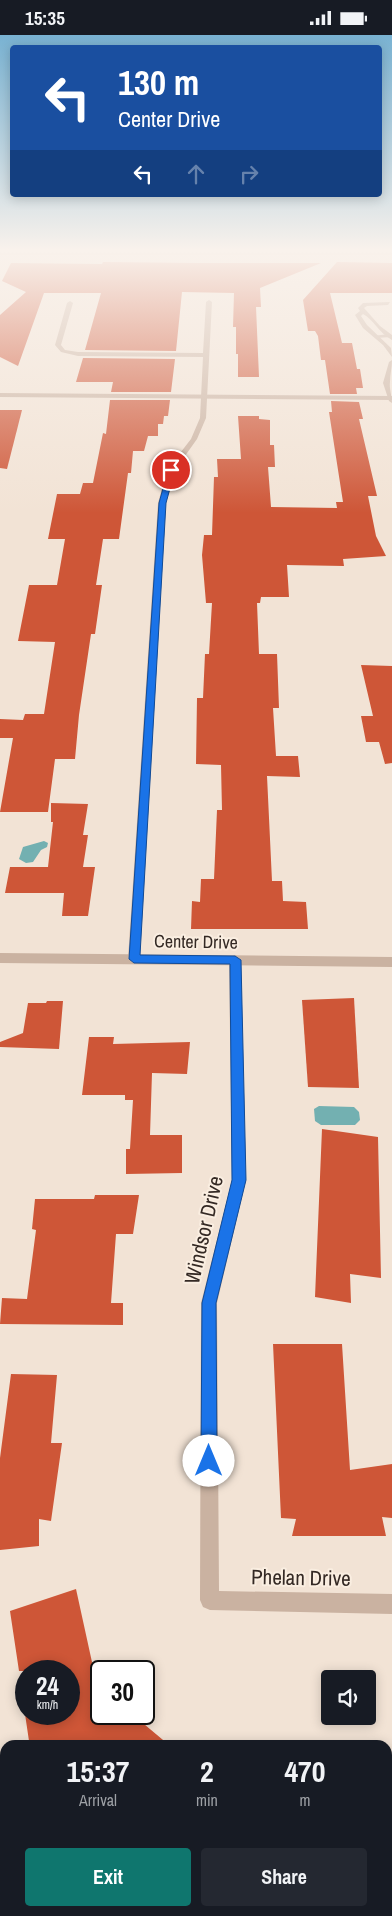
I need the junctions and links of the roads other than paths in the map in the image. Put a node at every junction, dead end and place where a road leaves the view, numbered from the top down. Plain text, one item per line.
1 (60, 337) edge
2 (207, 337) edge
3 (377, 337) edge
4 (206, 355) junction
5 (392, 355) edge
6 (392, 362) edge
7 (0, 395) edge
8 (205, 397) junction
9 (392, 398) edge
10 (0, 958) edge
11 (134, 959) junction
12 (235, 960) junction
13 (392, 961) edge
14 (210, 1599) joint
15 (392, 1604) edge

1 - 4 street
2 - 4 street
3 - 5 street
4 - 8 street
6 - 9 street
7 - 8 street
8 - 9 street
8 - 11 street
10 - 11 street, Center Drive
11 - 12 street, Center Drive
12 - 13 street, Center Drive
12 - 14 street, Windsor Drive
14 - 15 street, Phelan Drive

